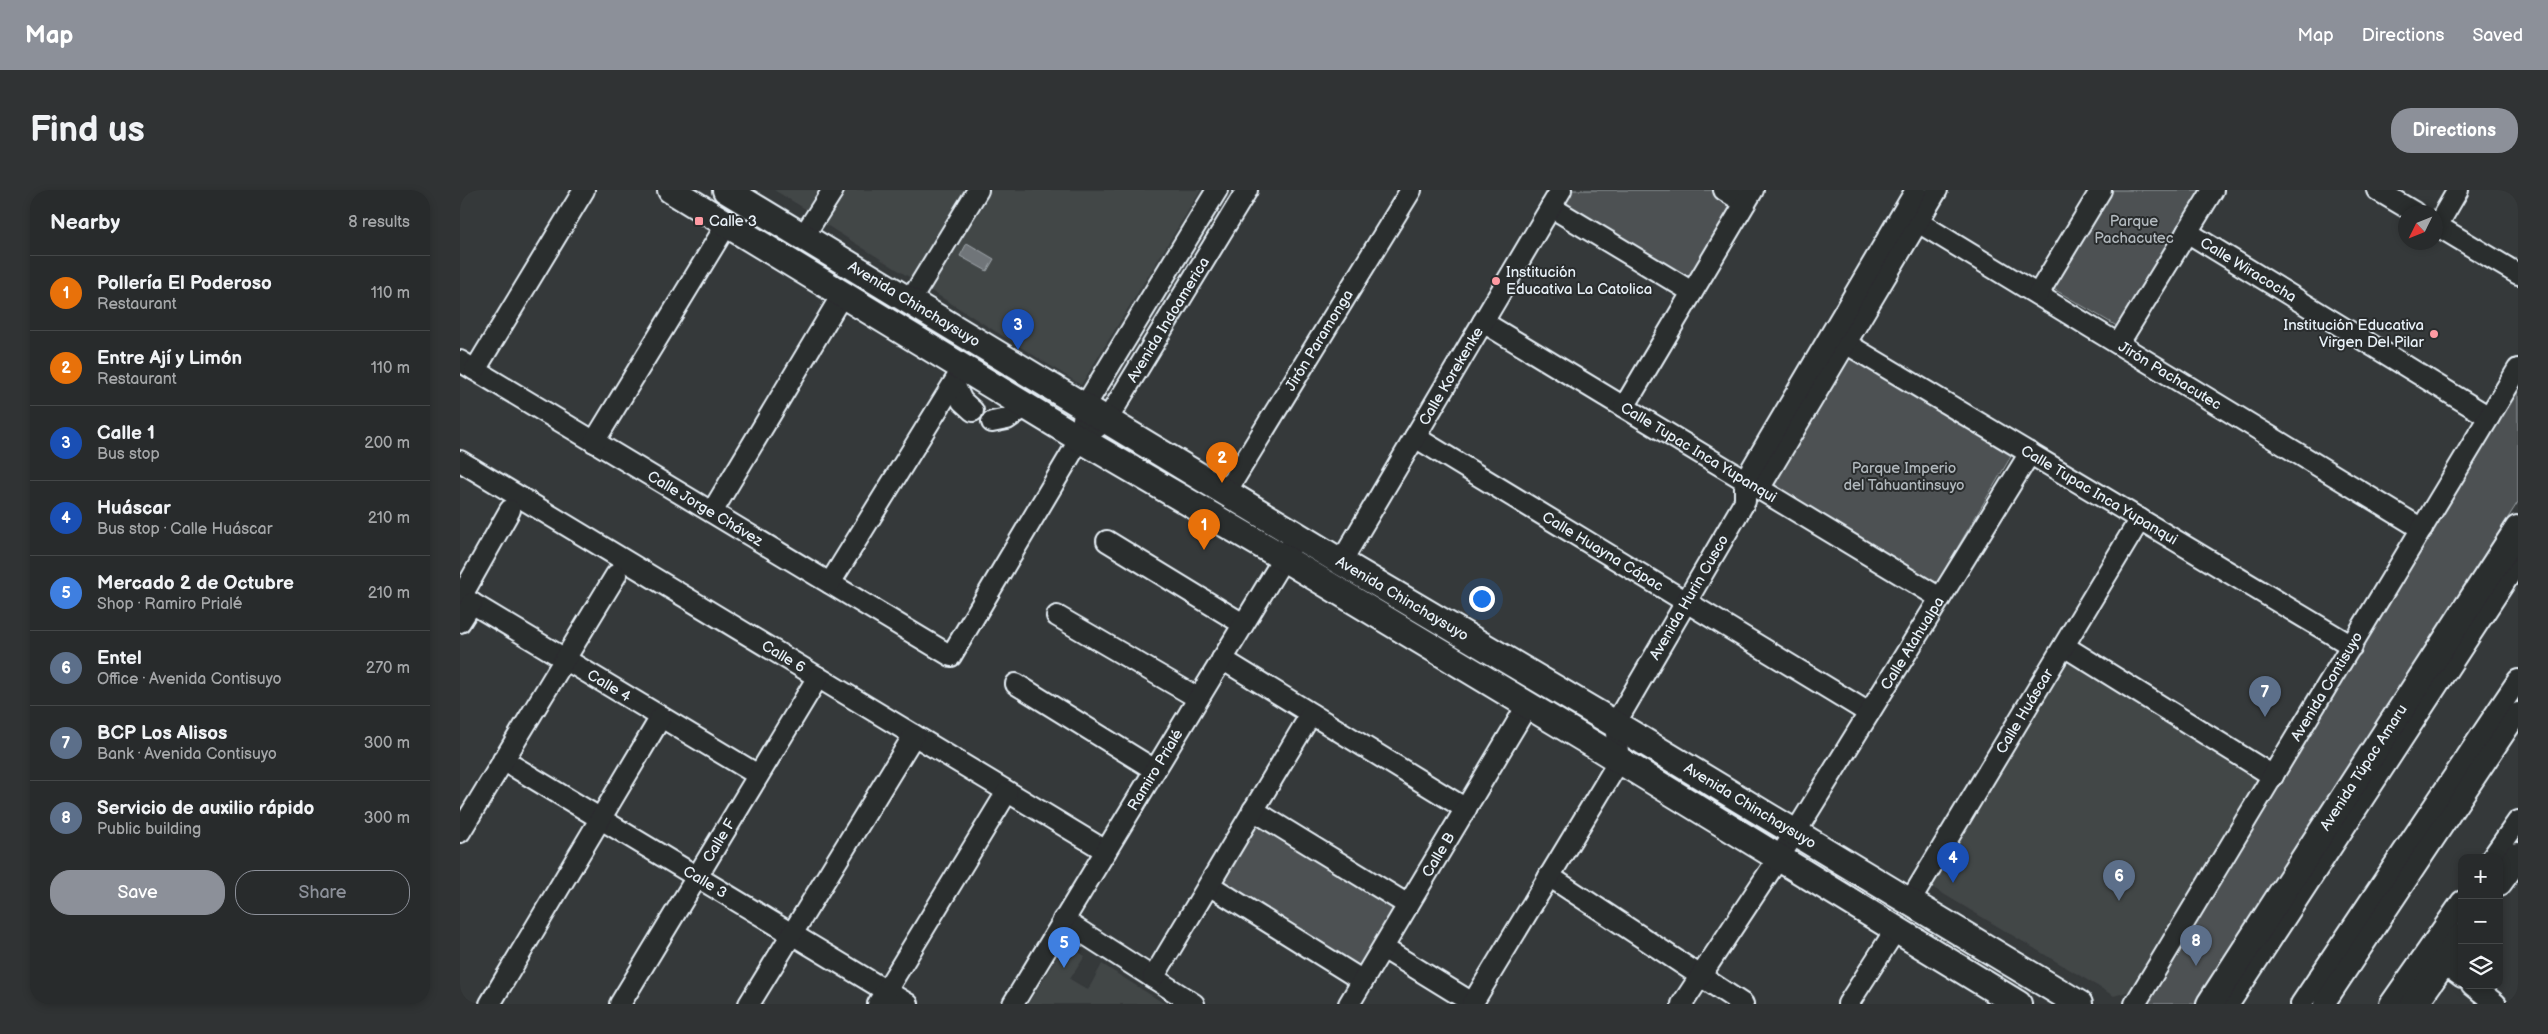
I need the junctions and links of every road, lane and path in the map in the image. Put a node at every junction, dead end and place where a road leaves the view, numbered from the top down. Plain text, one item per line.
1 (584, 190) edge
2 (671, 190) edge
3 (726, 190) edge
4 (832, 190) edge
5 (978, 190) edge
6 (1217, 190) edge
7 (1247, 190) edge
8 (1411, 190) edge
9 (1724, 190) edge
10 (1916, 190) edge
11 (1937, 190) edge
12 (2101, 190) edge
13 (2213, 190) edge
14 (2377, 190) edge
15 (2458, 190) edge
16 (1749, 197) edge
17 (1556, 198) edge
18 (2402, 205) edge
19 (2443, 215) edge
20 (1918, 222) junction
21 (727, 224) junction
22 (2443, 230) edge
23 (2187, 232) junction
24 (803, 237) junction
25 (2518, 274) edge
26 (1692, 292) junction
27 (2038, 294) junction
28 (842, 295) junction
29 (910, 301) junction
30 (1483, 322) junction
31 (2119, 343) junction
32 (1847, 344) junction
33 (468, 366) edge
34 (2518, 369) edge
35 (959, 376) junction
36 (1026, 406) junction
37 (1085, 406) junction
38 (1624, 407) junction
39 (973, 411) dead end
40 (2489, 417) junction
41 (1107, 420) junction
42 (992, 422) dead end
43 (1415, 437) junction
44 (1080, 439) junction
45 (594, 442) junction
46 (2030, 453) junction
47 (460, 461) edge
48 (1752, 484) junction
49 (1226, 492) junction
50 (510, 510) dead end
51 (712, 512) junction
52 (2140, 519) junction
53 (2422, 528) junction
54 (2518, 529) edge
55 (1297, 536) junction
56 (1107, 541) dead end
57 (1283, 558) junction
58 (1340, 562) junction
59 (2518, 562) edge
60 (616, 575) dead end
61 (830, 583) junction
62 (1940, 598) junction
63 (464, 599) edge
64 (1685, 602) junction
65 (1057, 616) dead end
66 (460, 622) edge
67 (1243, 624) junction
68 (2064, 646) junction
69 (2352, 646) junction
70 (951, 656) joint
71 (565, 659) junction
72 (1222, 659) junction
73 (818, 677) junction
74 (2518, 680) edge
75 (1016, 684) dead end
76 (1198, 698) junction
77 (1528, 706) junction
78 (1311, 714) junction
79 (1868, 714) junction
80 (2518, 714) edge
81 (660, 717) junction
82 (1615, 724) junction
83 (914, 735) junction
84 (503, 760) junction
85 (1619, 761) junction
86 (1155, 770) junction
87 (758, 775) junction
88 (2273, 776) junction
89 (1007, 792) junction
90 (1466, 808) junction
91 (1254, 810) junction
92 (600, 818) junction
93 (2518, 821) edge
94 (460, 832) edge
95 (1794, 833) junction
96 (1106, 851) junction
97 (2495, 854) edge
98 (2518, 856) edge
99 (1778, 858) junction
100 (1550, 876) junction
101 (697, 877) junction
102 (2503, 877) edge
103 (1209, 885) junction
104 (1909, 903) junction
105 (1408, 905) junction
106 (2458, 907) edge
107 (1063, 920) junction
108 (1896, 929) junction
109 (792, 934) junction
110 (2460, 944) edge
111 (1383, 948) junction
112 (2452, 970) edge
113 (1700, 976) junction
114 (1154, 978) junction
115 (1363, 981) junction
116 (1994, 989) junction
117 (2477, 989) edge
118 (2055, 990) junction
119 (882, 997) edge
120 (490, 1004) edge
121 (620, 1004) edge
122 (749, 1004) edge
123 (908, 1004) edge
124 (1013, 1004) edge
125 (1194, 1004) edge
126 (1349, 1004) edge
127 (1473, 1004) edge
128 (1682, 1004) edge
129 (1743, 1004) edge
130 (1848, 1004) edge
131 (2018, 1004) edge
132 (2080, 1004) edge
133 (2135, 1004) edge
134 (2210, 1004) edge
135 (2228, 1004) edge
136 (2301, 1004) edge
137 (2324, 1004) edge
138 (2390, 1004) edge
139 (2414, 1004) edge
140 (2496, 1004) edge

1 - 33 street
2 - 21 main road, Avenida Chinchaysuyo
3 - 24 main road, Avenida Chinchaysuyo
4 - 24 street
5 - 29 street
6 - 37 street, Avenida Indoamerica
7 - 41 street, Avenida Indoamerica
8 - 49 street, Jirón Paramonga
9 - 16 street
10 - 48 street, Avenida Hurin Cusco
11 - 20 street, Avenida Hurin Cusco
12 - 27 street
13 - 23 street
14 - 18 street
15 - 19 street
16 - 26 street
17 - 26 street
17 - 30 street, Calle Korekenke
20 - 27 street, Jirón Pachacutec
20 - 32 street, Avenida Hurin Cusco
21 - 28 main road, Avenida Chinchaysuyo
21 - 45 street
22 - 25 street
23 - 31 street
23 - 40 street, Calle Wiracocha
24 - 29 main road, Avenida Chinchaysuyo
26 - 38 street
27 - 31 street, Jirón Pachacutec
28 - 35 main road, Avenida Chinchaysuyo
28 - 51 street
29 - 37 main road, Avenida Chinchaysuyo
30 - 38 street, Calle Tupac Inca Yupanqui
30 - 43 street, Calle Korekenke
31 - 53 street, Jirón Pachacutec
32 - 46 street, Calle Tupac Inca Yupanqui
32 - 48 street, Avenida Hurin Cusco
33 - 45 street, Calle Jorge Chávez
34 - 40 street, Avenida Contisuyo
35 - 36 main road, Avenida Chinchaysuyo
35 - 39 street
35 - 61 street
36 - 42 street
36 - 44 main road, Avenida Chinchaysuyo
37 - 41 main road, Avenida Chinchaysuyo
37 - 44 street, Avenida Indoamerica
38 - 48 street, Calle Tupac Inca Yupanqui
40 - 53 street, Avenida Contisuyo
41 - 44 street, Avenida Indoamerica
41 - 49 main road, Avenida Chinchaysuyo
43 - 58 street, Calle Korekenke
43 - 64 street, Calle Huayna Cápac
44 - 57 main road, Avenida Chinchaysuyo
44 - 70 street, Avenida Indoamerica
45 - 51 street, Calle Jorge Chávez
46 - 52 street, Calle Tupac Inca Yupanqui
46 - 62 street, Calle Atahualpa
47 - 73 street, Calle 6
48 - 62 street, Calle Tupac Inca Yupanqui
48 - 64 street, Avenida Hurin Cusco
49 - 55 main road, Avenida Chinchaysuyo
50 - 63 street
51 - 61 street, Calle Jorge Chávez
52 - 68 street, Calle Huáscar
52 - 69 street, Calle Tupac Inca Yupanqui
53 - 69 street, Avenida Contisuyo
54 - 134 main road, Avenida Túpac Amaru
55 - 57 street, Ramiro Prialé
55 - 58 main road, Avenida Chinchaysuyo
56 - 67 street
57 - 67 street, Ramiro Prialé
57 - 77 main road, Avenida Chinchaysuyo
58 - 82 main road, Avenida Chinchaysuyo
59 - 135 street
60 - 71 street
61 - 70 street, Calle Jorge Chávez
62 - 79 street, Calle Atahualpa
63 - 66 street
63 - 71 street, Calle 4
64 - 79 street, Calle Huayna Cápac
64 - 82 street, Avenida Hurin Cusco
65 - 76 street
67 - 72 street, Ramiro Prialé
68 - 88 street
68 - 104 street, Calle Huáscar
69 - 88 street, Avenida Contisuyo
71 - 81 street, Calle 4
71 - 84 street
72 - 76 street, Ramiro Prialé
72 - 78 street
73 - 83 street, Calle 6
73 - 87 street, Calle F
74 - 136 street
75 - 86 street
76 - 86 street, Ramiro Prialé
77 - 85 main road, Avenida Chinchaysuyo
77 - 90 street, Calle B
78 - 90 street
78 - 91 street
79 - 95 street, Calle Atahualpa
80 - 137 street
81 - 87 street, Calle 4
81 - 92 street
82 - 85 street
82 - 95 main road, Avenida Chinchaysuyo
83 - 89 street, Calle 6
83 - 109 street
84 - 92 street, Calle 3
84 - 94 street
85 - 99 main road, Avenida Chinchaysuyo
85 - 100 street
86 - 96 street, Ramiro Prialé
87 - 101 street, Calle F
88 - 133 street, Avenida Contisuyo
89 - 96 street, Calle 6
89 - 119 street
90 - 105 street, Calle B
91 - 103 street
91 - 105 street
92 - 101 street, Calle 3
92 - 120 street
93 - 97 street
95 - 99 street, Calle Atahualpa
95 - 104 main road, Avenida Chinchaysuyo
96 - 107 street, Ramiro Prialé
98 - 102 main road
99 - 108 main road, Avenida Chinchaysuyo
99 - 113 street, Calle Atahualpa
100 - 113 street
100 - 127 street
101 - 109 street, Calle 3
101 - 121 street, Calle F
103 - 114 street
103 - 115 street
104 - 118 main road, Avenida Chinchaysuyo
105 - 111 street, Calle B
106 - 138 street
107 - 114 street
107 - 124 street, Ramiro Prialé
108 - 116 main road, Avenida Chinchaysuyo
108 - 130 street
109 - 119 street, Calle 3
109 - 122 street
110 - 112 main road
111 - 115 street, Calle B
111 - 127 street
112 - 139 main road
113 - 128 street, Calle Atahualpa
113 - 129 street
114 - 125 street
115 - 126 street, Calle B
116 - 118 main road
116 - 131 main road, Avenida Chinchaysuyo
117 - 140 street
118 - 132 main road, Avenida Chinchaysuyo
119 - 123 street, Calle 3

